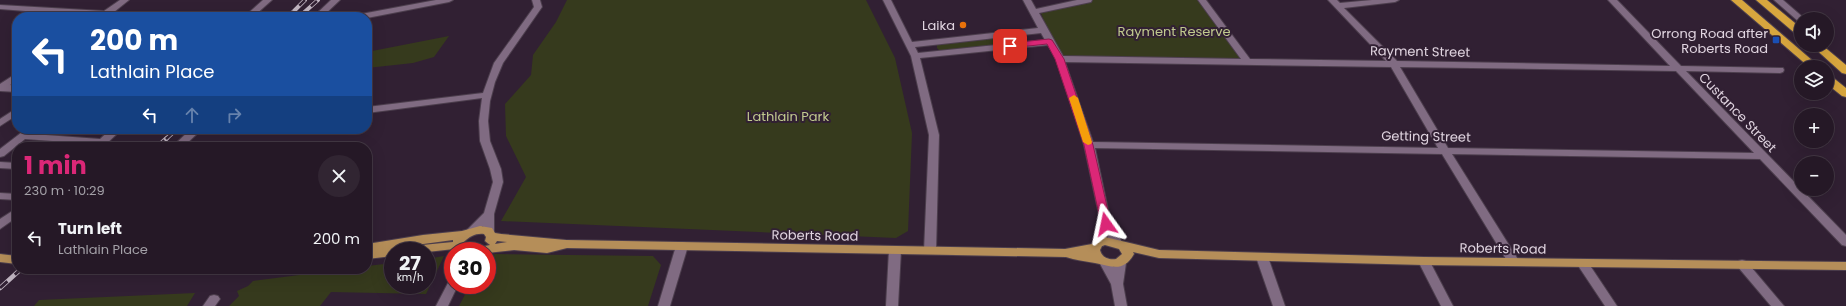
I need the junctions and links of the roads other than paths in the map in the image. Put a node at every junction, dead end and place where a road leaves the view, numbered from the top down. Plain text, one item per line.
1 (125, 0) edge
2 (268, 0) edge
3 (336, 0) edge
4 (449, 0) edge
5 (536, 0) edge
6 (887, 0) edge
7 (1027, 0) edge
8 (1088, 0) edge
9 (1202, 0) edge
10 (1394, 0) edge
11 (1612, 0) edge
12 (1736, 0) edge
13 (1761, 0) edge
14 (1778, 0) edge
15 (1335, 3) edge
16 (0, 7) edge
17 (65, 12) edge
18 (108, 12) edge
19 (254, 12) edge
20 (323, 12) edge
21 (1034, 12) junction
22 (1794, 13) edge
23 (372, 15) edge
24 (1794, 27) edge
25 (1043, 30) junction
26 (1019, 32) junction
27 (937, 42) junction
28 (1049, 42) junction
29 (1023, 44) junction
30 (910, 45) junction
31 (1824, 52) edge
32 (942, 53) junction
33 (915, 56) junction
34 (1060, 59) junction
35 (1807, 60) edge
36 (1248, 63) junction
37 (1394, 64) junction
38 (1678, 68) junction
39 (1780, 70) dead end
40 (1846, 71) edge
41 (12, 80) edge
42 (1834, 84) edge
43 (1, 88) edge
44 (12, 89) edge
45 (1846, 94) edge
46 (487, 95) junction
47 (372, 109) edge
48 (12, 115) edge
49 (0, 123) edge
50 (26, 134) edge
51 (111, 134) edge
52 (191, 134) edge
53 (23, 136) junction
54 (15, 142) edge
55 (80, 142) edge
56 (101, 142) edge
57 (183, 142) edge
58 (12, 145) edge
59 (1089, 145) junction
60 (1444, 149) junction
61 (0, 154) edge
62 (1762, 156) junction
63 (0, 164) edge
64 (12, 165) edge
65 (0, 196) edge
66 (12, 197) edge
67 (489, 214) junction
68 (12, 216) edge
69 (3, 224) edge
70 (1106, 224) junction
71 (467, 234) junction
72 (490, 234) junction
73 (463, 242) edge
74 (489, 242) edge
75 (1846, 242) edge
76 (566, 244) junction
77 (1120, 244) junction
78 (1097, 245) junction
79 (682, 246) junction
80 (372, 247) edge
81 (496, 248) edge
82 (895, 250) junction
83 (930, 251) junction
84 (1064, 252) junction
85 (384, 253) edge
86 (372, 254) edge
87 (1159, 254) junction
88 (1262, 257) junction
89 (0, 258) edge
90 (12, 260) edge
91 (1123, 260) junction
92 (1102, 261) junction
93 (1424, 261) junction
94 (1513, 261) junction
95 (1583, 264) junction
96 (1742, 264) junction
97 (1846, 266) edge
98 (1118, 284) junction
99 (448, 294) edge
100 (442, 306) edge
101 (664, 306) edge
102 (892, 306) edge
103 (1121, 306) edge
104 (1279, 306) edge
105 (1447, 306) edge
106 (1611, 306) edge
107 (1778, 306) edge

1 - 18 street
2 - 19 street
3 - 20 street
4 - 23 street
5 - 46 street
6 - 30 street
7 - 21 street
8 - 21 street
9 - 36 street
10 - 15 street
11 - 38 street, Custance Street
12 - 35 highway
13 - 24 highway
14 - 22 street
15 - 37 street
16 - 17 street
21 - 25 street
25 - 26 street
25 - 28 street
26 - 27 street
26 - 29 street
27 - 30 street
27 - 32 street
28 - 29 street
28 - 34 street
29 - 32 street
30 - 33 street
31 - 40 highway
32 - 33 street
33 - 83 street
34 - 36 street, Rayment Street
34 - 59 street
36 - 37 street, Rayment Street
37 - 38 street, Rayment Street
37 - 60 street
38 - 39 street, Rayment Street
38 - 62 street, Custance Street
41 - 43 street
42 - 45 highway
43 - 44 street
46 - 47 street
46 - 67 street
48 - 49 street
50 - 53 street
51 - 56 street
52 - 57 street
53 - 54 street
53 - 55 street
58 - 61 street
59 - 60 street, Getting Street
59 - 70 street
60 - 62 street, Getting Street
60 - 94 street
62 - 75 street, Custance Street
63 - 64 street
65 - 66 street
67 - 71 street
67 - 72 street
68 - 69 street
70 - 77 street
70 - 78 street
71 - 72 main road, Roberts Road
71 - 73 main road
71 - 80 main road
72 - 74 main road
72 - 76 main road, Roberts Road
76 - 79 main road, Roberts Road
76 - 81 main road, Roberts Road
77 - 78 main road, Roberts Road
77 - 87 main road, Roberts Road
77 - 91 main road
78 - 84 main road, Roberts Road
78 - 92 main road
79 - 82 main road, Roberts Road
79 - 101 street
82 - 83 main road, Roberts Road
82 - 102 street
83 - 84 main road, Roberts Road
84 - 92 main road, Roberts Road
85 - 86 main road
87 - 88 main road, Roberts Road
87 - 91 main road, Roberts Road
88 - 93 main road, Roberts Road
88 - 104 street
89 - 90 main road
91 - 92 main road, Roberts Road
91 - 98 street
92 - 98 street
93 - 94 main road, Roberts Road
93 - 105 street
94 - 95 main road, Roberts Road
95 - 96 main road, Roberts Road
95 - 106 street
96 - 97 main road, Roberts Road
96 - 107 street
98 - 103 street
99 - 100 street

